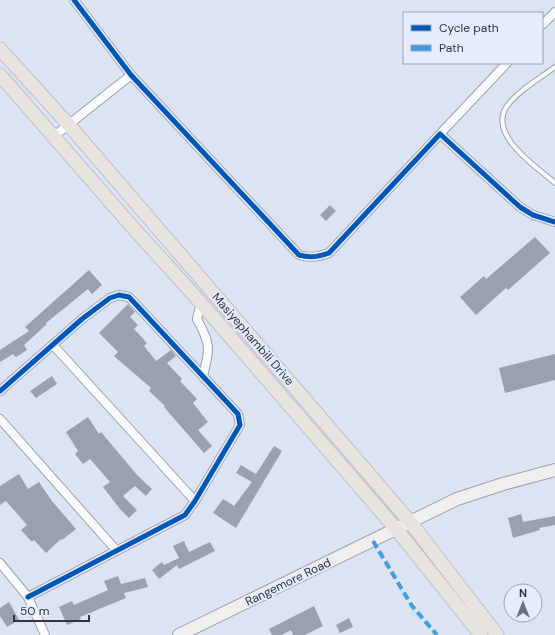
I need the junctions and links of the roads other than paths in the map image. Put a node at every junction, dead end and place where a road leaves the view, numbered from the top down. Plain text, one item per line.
1 (74, 0) edge
2 (555, 12) edge
3 (543, 25) edge
4 (0, 49) edge
5 (506, 64) edge
6 (555, 67) edge
7 (0, 75) edge
8 (131, 75) junction
9 (68, 124) junction
10 (440, 134) junction
11 (53, 137) junction
12 (555, 183) edge
13 (555, 222) edge
14 (201, 303) junction
15 (53, 345) junction
16 (203, 376) junction
17 (0, 391) edge
18 (0, 418) edge
19 (555, 470) edge
20 (195, 501) junction
21 (411, 523) junction
22 (397, 530) junction
23 (116, 550) junction
24 (0, 563) edge
25 (28, 597) junction
26 (44, 635) edge
27 (179, 635) edge
28 (481, 635) edge
29 (497, 635) edge

1 - 8 street
2 - 3 street
4 - 9 main road, Masiyephambili Drive
5 - 10 street
6 - 12 lane
7 - 11 main road, Masiyephambili Drive
8 - 9 street
8 - 10 street
9 - 11 street
9 - 21 main road, Masiyephambili Drive
10 - 13 street
11 - 14 main road, Masiyephambili Drive
14 - 16 street
14 - 22 main road, Masiyephambili Drive
15 - 16 street
15 - 17 street
15 - 20 street
16 - 20 street
18 - 23 street
19 - 21 street, Rangemore Road
20 - 23 street
21 - 22 street, Rangemore Road
21 - 29 main road, Masiyephambili Drive
22 - 27 street, Rangemore Road
22 - 28 main road, Masiyephambili Drive
23 - 25 street
24 - 25 street
25 - 26 street

